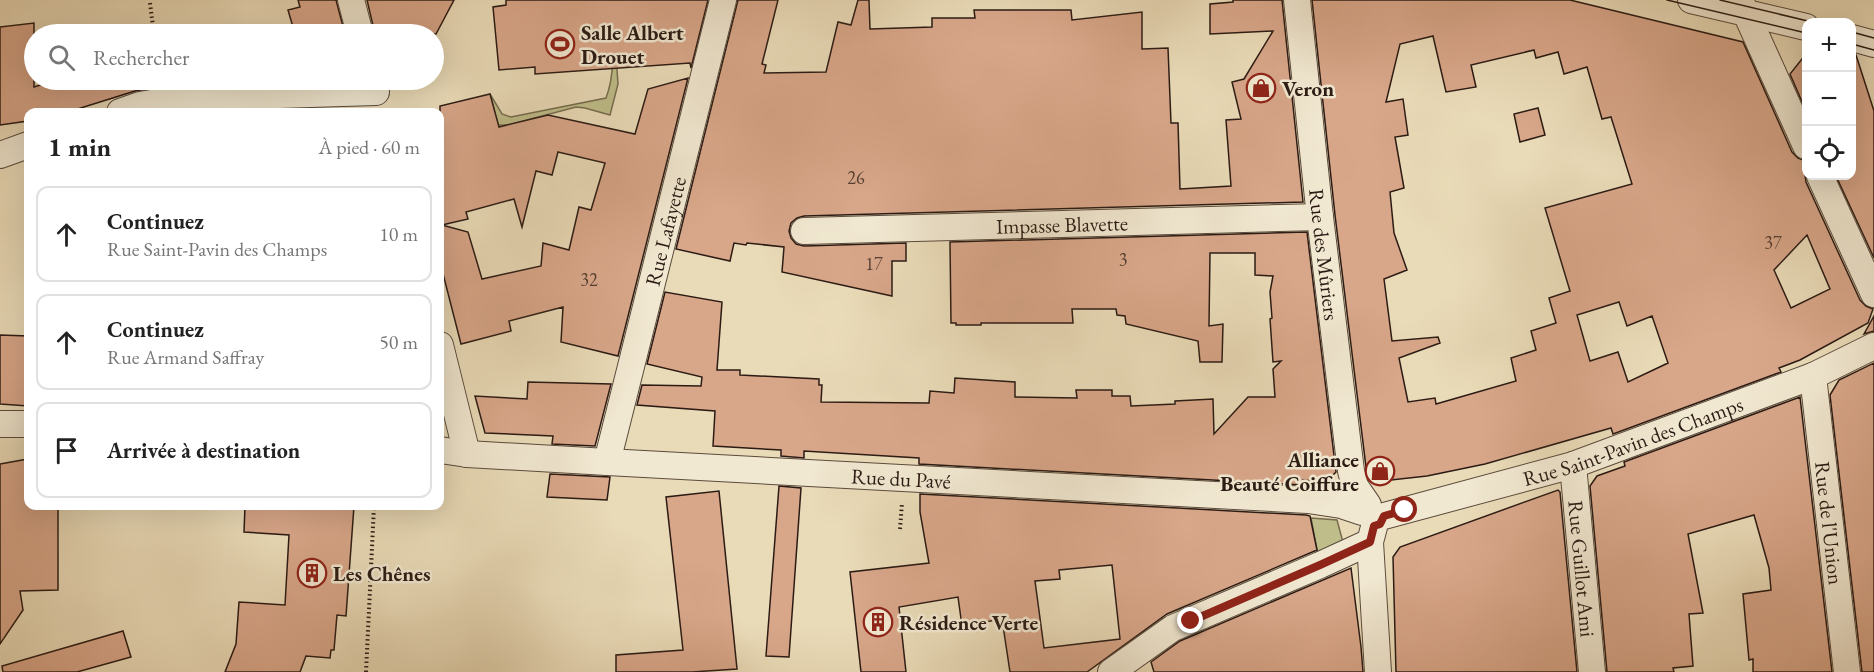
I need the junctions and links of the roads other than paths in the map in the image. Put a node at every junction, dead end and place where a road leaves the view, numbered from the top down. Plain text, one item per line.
1 (351, 0) edge
2 (723, 0) edge
3 (1297, 0) edge
4 (1691, 0) edge
5 (1743, 6) edge
6 (357, 24) edge
7 (1802, 26) edge
8 (1856, 39) edge
9 (1874, 44) edge
10 (376, 95) edge
11 (131, 108) edge
12 (1802, 137) edge
13 (24, 146) edge
14 (0, 155) edge
15 (1822, 180) edge
16 (1320, 217) junction
17 (804, 231) dead end
18 (1874, 294) edge
19 (1874, 346) edge
20 (444, 361) edge
21 (1813, 376) junction
22 (0, 424) edge
23 (24, 424) edge
24 (444, 451) edge
25 (467, 454) junction
26 (607, 462) junction
27 (1573, 465) junction
28 (1372, 520) junction
29 (1111, 672) edge
30 (1378, 672) edge
31 (1592, 672) edge
32 (1847, 672) edge

1 - 6 street
2 - 26 street, Rue Lafayette
3 - 16 street, Rue des Mûriers
4 - 5 street
5 - 7 street
5 - 12 street
8 - 9 street
10 - 11 street
13 - 14 street
15 - 18 street
16 - 17 street, Impasse Blavette
16 - 28 street, Rue des Mûriers
19 - 21 street, Rue Saint-Pavin des Champs
20 - 25 street
21 - 27 street, Rue Saint-Pavin des Champs
21 - 32 street, Rue de l'Union
22 - 23 street
24 - 25 street, Rue du Pavé
25 - 26 street, Rue du Pavé
26 - 28 street, Rue du Pavé
27 - 28 street, Rue Saint-Pavin des Champs
27 - 31 street, Rue Guillot Ami
28 - 29 street, Rue Saint-Pavin des Champs
28 - 30 street

